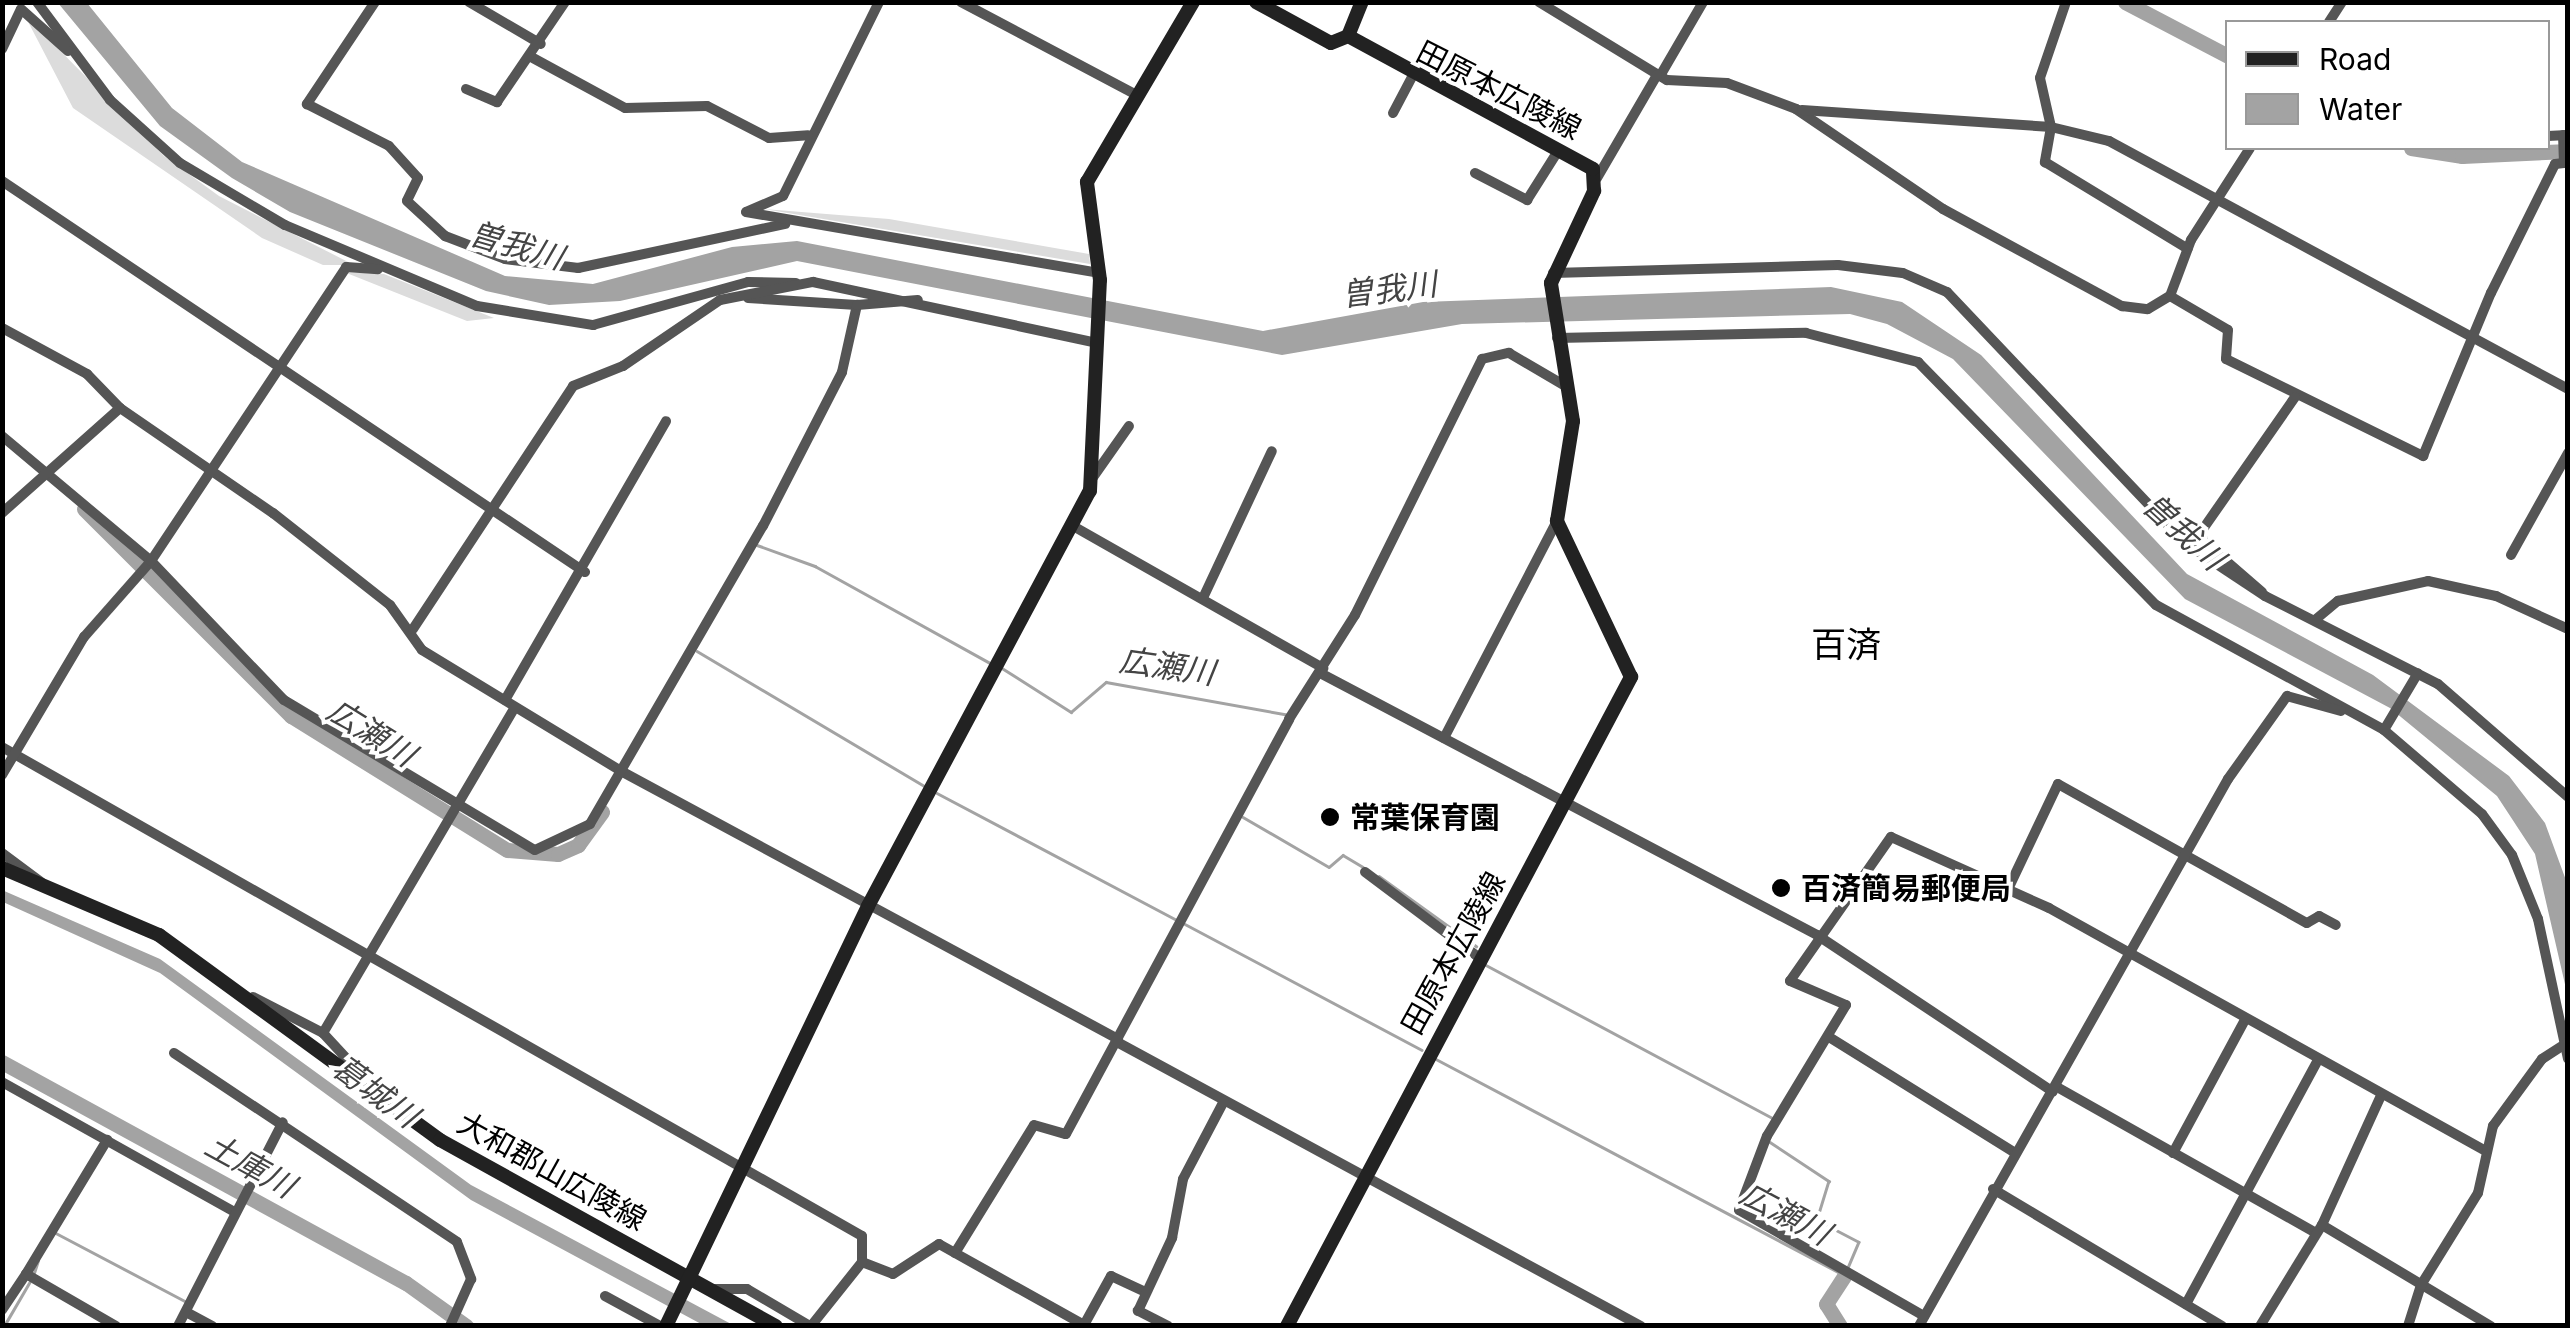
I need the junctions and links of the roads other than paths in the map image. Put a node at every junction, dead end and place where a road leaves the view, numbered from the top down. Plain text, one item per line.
1 (37, 2) edge
2 (375, 2) edge
3 (469, 2) edge
4 (565, 2) edge
5 (879, 2) edge
6 (961, 2) edge
7 (1193, 2) edge
8 (1256, 2) edge
9 (1362, 2) edge
10 (1540, 2) edge
11 (1703, 2) edge
12 (2066, 2) edge
13 (1348, 36) junction
14 (541, 44) junction
15 (2, 49) edge
16 (73, 54) junction
17 (533, 58) junction
18 (1658, 75) junction
19 (1412, 77) junction
20 (466, 89) dead end
21 (1136, 95) junction
22 (1796, 109) junction
23 (1393, 113) dead end
24 (2051, 127) junction
25 (808, 135) junction
26 (2565, 135) edge
27 (2249, 150) edge
28 (1558, 152) junction
29 (1475, 173) dead end
30 (1597, 178) junction
31 (2, 181) edge
32 (2220, 197) junction
33 (785, 224) junction
34 (2188, 249) junction
35 (384, 269) junction
36 (1100, 276) junction
37 (1551, 278) junction
38 (796, 283) junction
39 (2170, 296) junction
40 (687, 300) junction
41 (720, 300) junction
42 (918, 300) junction
43 (857, 305) junction
44 (2, 328) edge
45 (1555, 332) junction
46 (2472, 336) junction
47 (1097, 340) junction
48 (276, 372) junction
49 (1569, 388) junction
50 (2568, 389) edge
51 (2295, 397) junction
52 (120, 408) junction
53 (666, 421) dead end
54 (1129, 426) dead end
55 (2, 436) edge
56 (1272, 451) dead end
57 (2568, 453) edge
58 (211, 468) junction
59 (42, 469) junction
60 (1092, 480) junction
61 (2, 514) edge
62 (489, 515) junction
63 (1557, 522) junction
64 (1073, 526) junction
65 (2510, 555) dead end
66 (150, 563) junction
67 (585, 572) junction
68 (2265, 596) junction
69 (1203, 598) junction
70 (2315, 620) junction
71 (412, 629) junction
72 (2568, 629) edge
73 (1322, 671) junction
74 (2416, 676) junction
75 (510, 704) junction
76 (2365, 720) junction
77 (2386, 727) junction
78 (1444, 738) junction
79 (2, 747) edge
80 (15, 754) junction
81 (624, 772) junction
82 (2, 775) edge
83 (2564, 784) edge
84 (2568, 797) edge
85 (1566, 805) junction
86 (454, 812) junction
87 (2, 853) edge
88 (2189, 856) junction
89 (2, 868) edge
90 (1365, 872) dead end
91 (42, 883) junction
92 (2009, 888) junction
93 (868, 906) junction
94 (2336, 925) dead end
95 (1817, 935) junction
96 (372, 952) junction
97 (2133, 954) junction
98 (1481, 959) junction
99 (243, 992) junction
100 (2246, 1020) junction
101 (324, 1033) junction
102 (1829, 1037) junction
103 (1118, 1040) junction
104 (2564, 1044) edge
105 (174, 1053) dead end
106 (2568, 1059) edge
107 (2317, 1062) junction
108 (2, 1082) edge
109 (2055, 1090) junction
110 (2380, 1098) junction
111 (381, 1099) junction
112 (1224, 1100) junction
113 (284, 1122) junction
114 (107, 1140) junction
115 (2483, 1150) junction
116 (2014, 1152) junction
117 (2173, 1153) junction
118 (738, 1169) junction
119 (1362, 1176) junction
120 (1994, 1189) junction
121 (2248, 1193) junction
122 (238, 1208) junction
123 (2317, 1228) junction
124 (955, 1252) junction
125 (862, 1262) junction
126 (26, 1274) junction
127 (689, 1278) junction
128 (2421, 1285) junction
129 (710, 1289) junction
130 (1144, 1292) junction
131 (606, 1296) dead end
132 (2186, 1304) junction
133 (2, 1310) edge
134 (186, 1312) junction
135 (1922, 1321) edge
136 (450, 1324) edge
137 (116, 1326) edge
138 (178, 1326) edge
139 (212, 1326) edge
140 (663, 1326) edge
141 (776, 1326) edge
142 (810, 1326) edge
143 (1168, 1326) edge
144 (1287, 1326) edge
145 (1641, 1326) edge
146 (2222, 1326) edge
147 (2260, 1326) edge
148 (2408, 1326) edge
149 (2491, 1326) edge

1 - 16 street
2 - 33 street
3 - 14 street
4 - 14 street
5 - 25 street
6 - 21 street
7 - 21 main road
8 - 13 main road
9 - 13 main road
10 - 18 street
11 - 18 street
12 - 24 street
13 - 19 main road, 田原本広陵線
14 - 17 street
15 - 16 street
16 - 35 street
17 - 20 street
17 - 25 street
18 - 22 street
18 - 30 street
19 - 23 street
19 - 28 main road, 田原本広陵線
21 - 36 main road
22 - 24 street
22 - 39 street
24 - 32 street
24 - 34 street
25 - 33 street
26 - 46 street
27 - 32 street
28 - 29 street
28 - 30 main road, 田原本広陵線
30 - 37 main road, 田原本広陵線
31 - 48 street
32 - 34 street
32 - 46 street
33 - 36 street
34 - 39 street
35 - 40 street
35 - 48 street
36 - 47 main road
37 - 45 main road, 田原本広陵線
37 - 68 street
38 - 40 street
38 - 41 street
38 - 42 street
39 - 51 street
40 - 41 street
41 - 43 street
41 - 62 street
42 - 43 street
42 - 47 street
43 - 81 street
44 - 52 street
45 - 49 main road, 田原本広陵線
45 - 76 street
46 - 50 street
46 - 51 street
47 - 60 main road
48 - 58 street
48 - 62 street
49 - 63 main road, 田原本広陵線
49 - 73 street
51 - 68 street
52 - 58 street
52 - 59 street
53 - 67 street
54 - 60 street
55 - 59 street
56 - 69 street
57 - 65 street
58 - 66 street
58 - 71 street
59 - 61 street
59 - 66 street
60 - 64 main road
62 - 67 street
62 - 71 street
63 - 78 street
63 - 85 main road, 田原本広陵線
64 - 69 street
64 - 93 main road
66 - 80 street
66 - 86 street
67 - 75 street
68 - 70 street
69 - 73 street
70 - 72 street
70 - 74 street
71 - 75 street
73 - 78 street
73 - 103 street
74 - 77 street
74 - 83 street
75 - 81 street
75 - 86 street
76 - 77 street
76 - 88 street
77 - 104 street
78 - 85 street
79 - 80 street
80 - 82 street
80 - 96 street
81 - 86 street
81 - 93 street
83 - 84 street
85 - 95 street
85 - 98 main road, 田原本広陵線
86 - 96 street
87 - 91 street
88 - 92 street
88 - 94 street
88 - 97 street
89 - 91 main road, 大和郡山広陵線
90 - 98 street
91 - 99 main road, 大和郡山広陵線
92 - 95 street
92 - 97 street
93 - 103 street
93 - 118 main road
95 - 102 street
95 - 109 street
96 - 101 street
96 - 118 street
97 - 100 street
97 - 109 street
98 - 119 main road, 田原本広陵線
99 - 101 street
99 - 111 main road, 大和郡山広陵線
100 - 107 street
100 - 117 street
101 - 111 street
102 - 116 street
102 - 135 street
103 - 112 street
103 - 124 street
104 - 106 street
104 - 115 street
105 - 113 street
107 - 110 street
107 - 121 street
108 - 114 street
109 - 116 street
109 - 117 street
110 - 115 street
110 - 123 street
111 - 127 main road, 大和郡山広陵線
112 - 119 street
112 - 130 street
113 - 122 street
113 - 136 street
114 - 122 street
114 - 126 street
115 - 128 street
116 - 120 street
117 - 121 street
118 - 125 street
118 - 127 main road
119 - 144 main road, 田原本広陵線
119 - 145 street
120 - 132 street
120 - 135 street
121 - 123 street
121 - 132 street
122 - 134 street
123 - 128 street
123 - 147 street
124 - 125 street
124 - 130 street
125 - 142 street
126 - 133 street
126 - 137 street
127 - 129 main road, 大和郡山広陵線
127 - 140 main road
128 - 148 street
128 - 149 street
129 - 141 main road, 大和郡山広陵線
129 - 142 street
130 - 143 street
131 - 140 street
132 - 146 street
134 - 138 street
134 - 139 street

